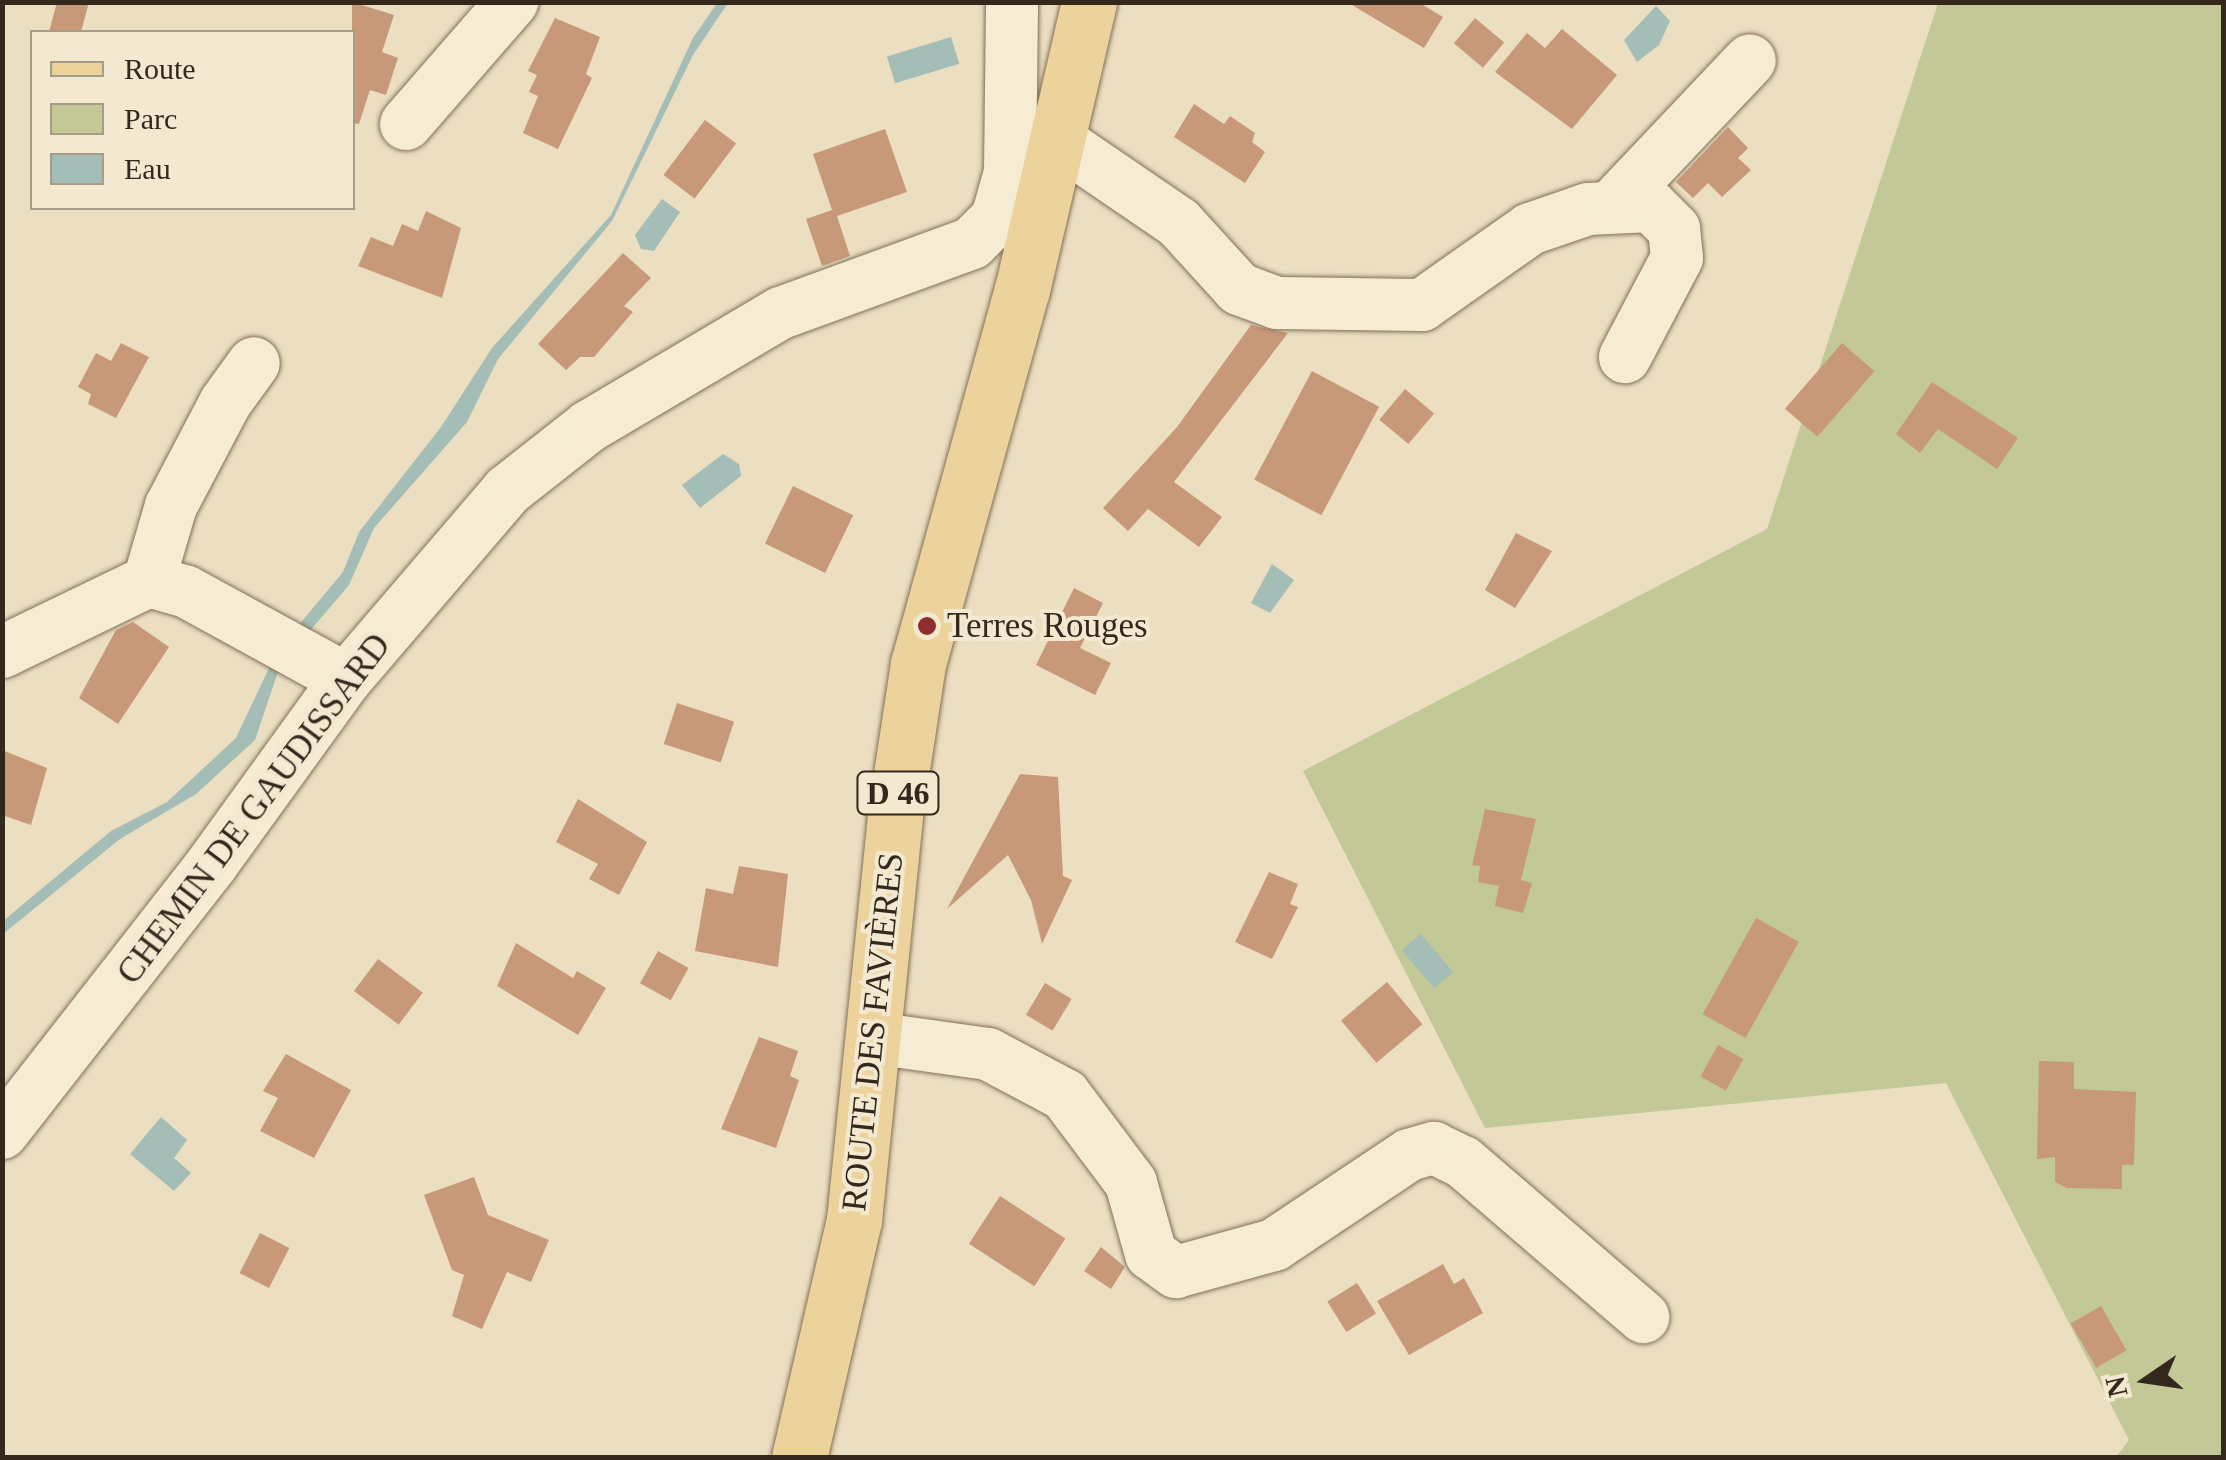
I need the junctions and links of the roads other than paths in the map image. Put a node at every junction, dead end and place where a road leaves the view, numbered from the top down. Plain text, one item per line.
1 (512, 2) edge
2 (1012, 2) edge
3 (1090, 2) edge
4 (1750, 60) dead end
5 (406, 124) dead end
6 (1059, 141) junction
7 (1613, 204) junction
8 (1625, 356) dead end
9 (254, 363) dead end
10 (148, 581) junction
11 (2, 652) edge
12 (346, 678) junction
13 (874, 1038) junction
14 (2, 1133) edge
15 (1643, 1317) dead end
16 (799, 1458) edge

1 - 5 street
2 - 12 street, CHEMIN DE GAUDISSARD
3 - 6 main road, D 46
4 - 7 street
6 - 7 street
6 - 13 main road, ROUTE DES FAVIÈRES / D 46
7 - 8 street
9 - 10 street
10 - 11 street
10 - 12 street
12 - 14 street, CHEMIN DE GAUDISSARD
13 - 15 street
13 - 16 main road, ROUTE DES FAVIÈRES / D 46

